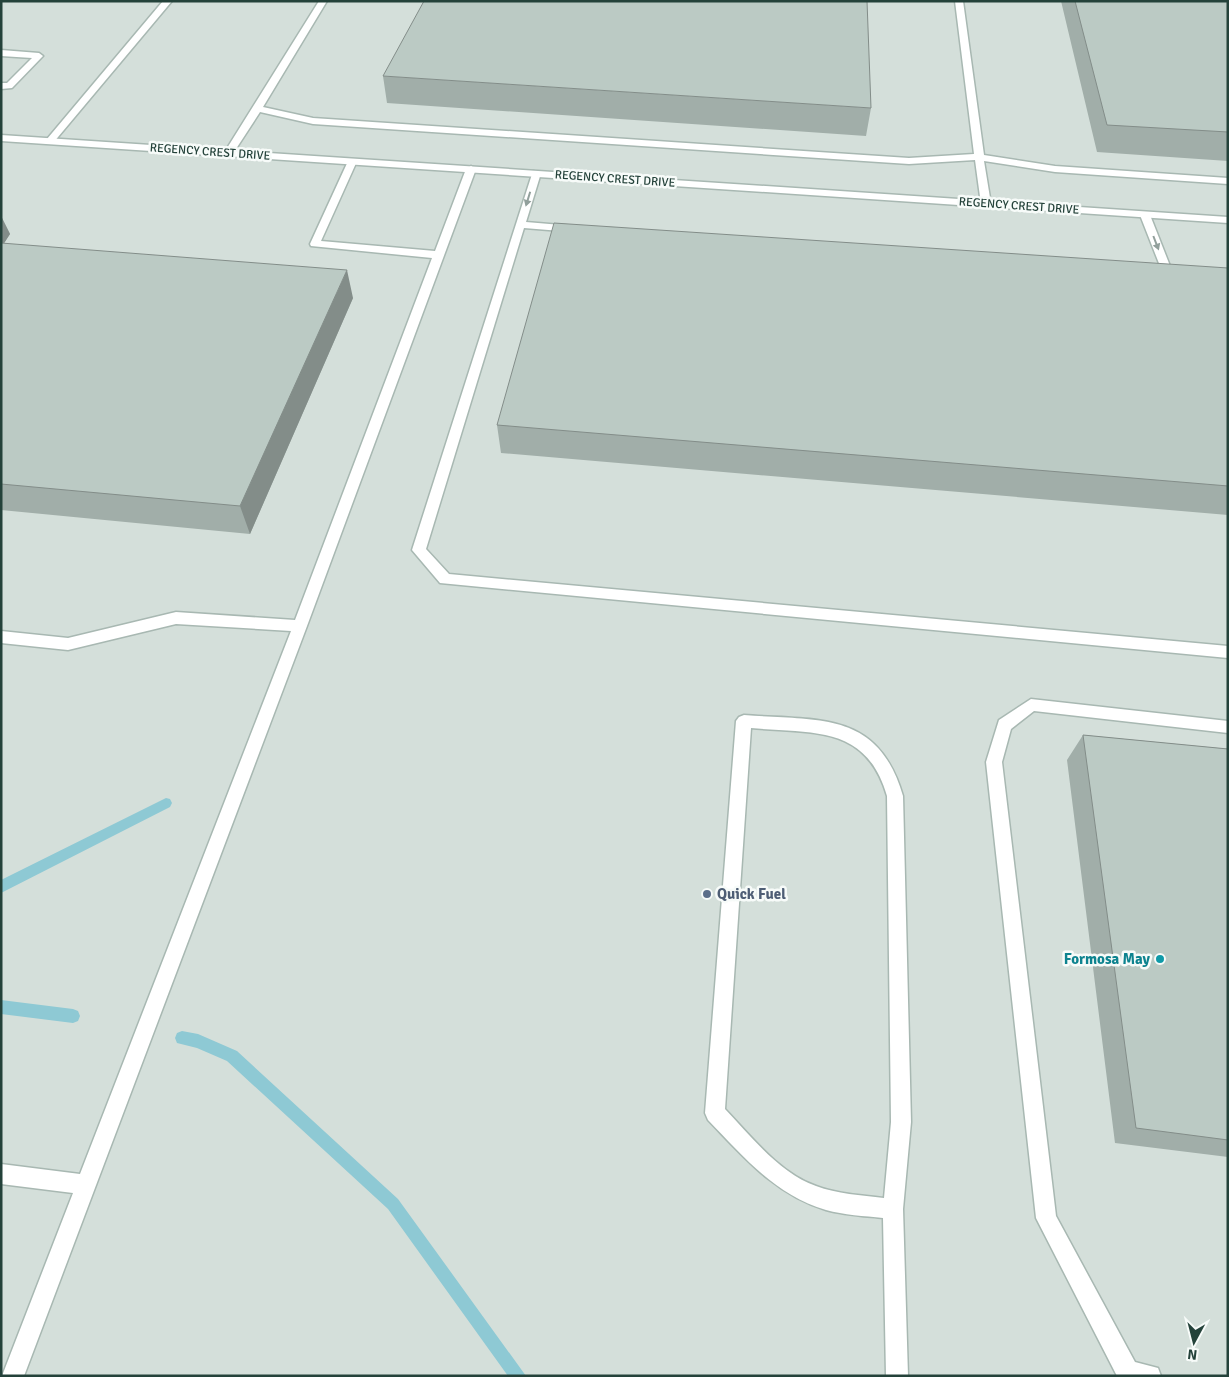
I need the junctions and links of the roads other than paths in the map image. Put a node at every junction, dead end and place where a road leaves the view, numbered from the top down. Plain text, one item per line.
1 (168, 1) edge
2 (323, 1) edge
3 (959, 1) edge
4 (1, 53) edge
5 (1, 86) edge
6 (257, 110) junction
7 (1, 138) edge
8 (50, 141) junction
9 (229, 153) junction
10 (979, 157) junction
11 (352, 161) junction
12 (471, 169) junction
13 (536, 174) junction
14 (1228, 181) edge
15 (986, 204) junction
16 (1145, 215) junction
17 (1228, 220) edge
18 (520, 225) junction
19 (580, 229) edge
20 (439, 255) junction
21 (1166, 271) edge
22 (300, 626) junction
23 (1, 637) edge
24 (1228, 652) edge
25 (1228, 727) edge
26 (1, 1174) edge
27 (85, 1185) junction
28 (893, 1209) junction
29 (1128, 1374) edge
30 (13, 1376) edge
31 (897, 1376) edge
32 (1150, 1376) edge

1 - 8 street
2 - 6 street
3 - 10 street
4 - 5 street
6 - 9 street
6 - 10 street
7 - 8 street, REGENCY CREST DRIVE
8 - 9 street, REGENCY CREST DRIVE
9 - 11 street, REGENCY CREST DRIVE
10 - 14 street
10 - 15 street
11 - 12 street, REGENCY CREST DRIVE
11 - 20 street
12 - 13 street, REGENCY CREST DRIVE
12 - 20 street
13 - 15 street, REGENCY CREST DRIVE
13 -> 18 street
15 - 16 street, REGENCY CREST DRIVE
16 - 17 street, REGENCY CREST DRIVE
16 -> 21 street
18 - 19 street
18 - 24 street
20 - 22 street
22 - 23 street
22 - 27 street
25 - 29 street
26 - 27 street
27 - 30 street
28 - 28 street
28 - 31 street
29 - 32 street

